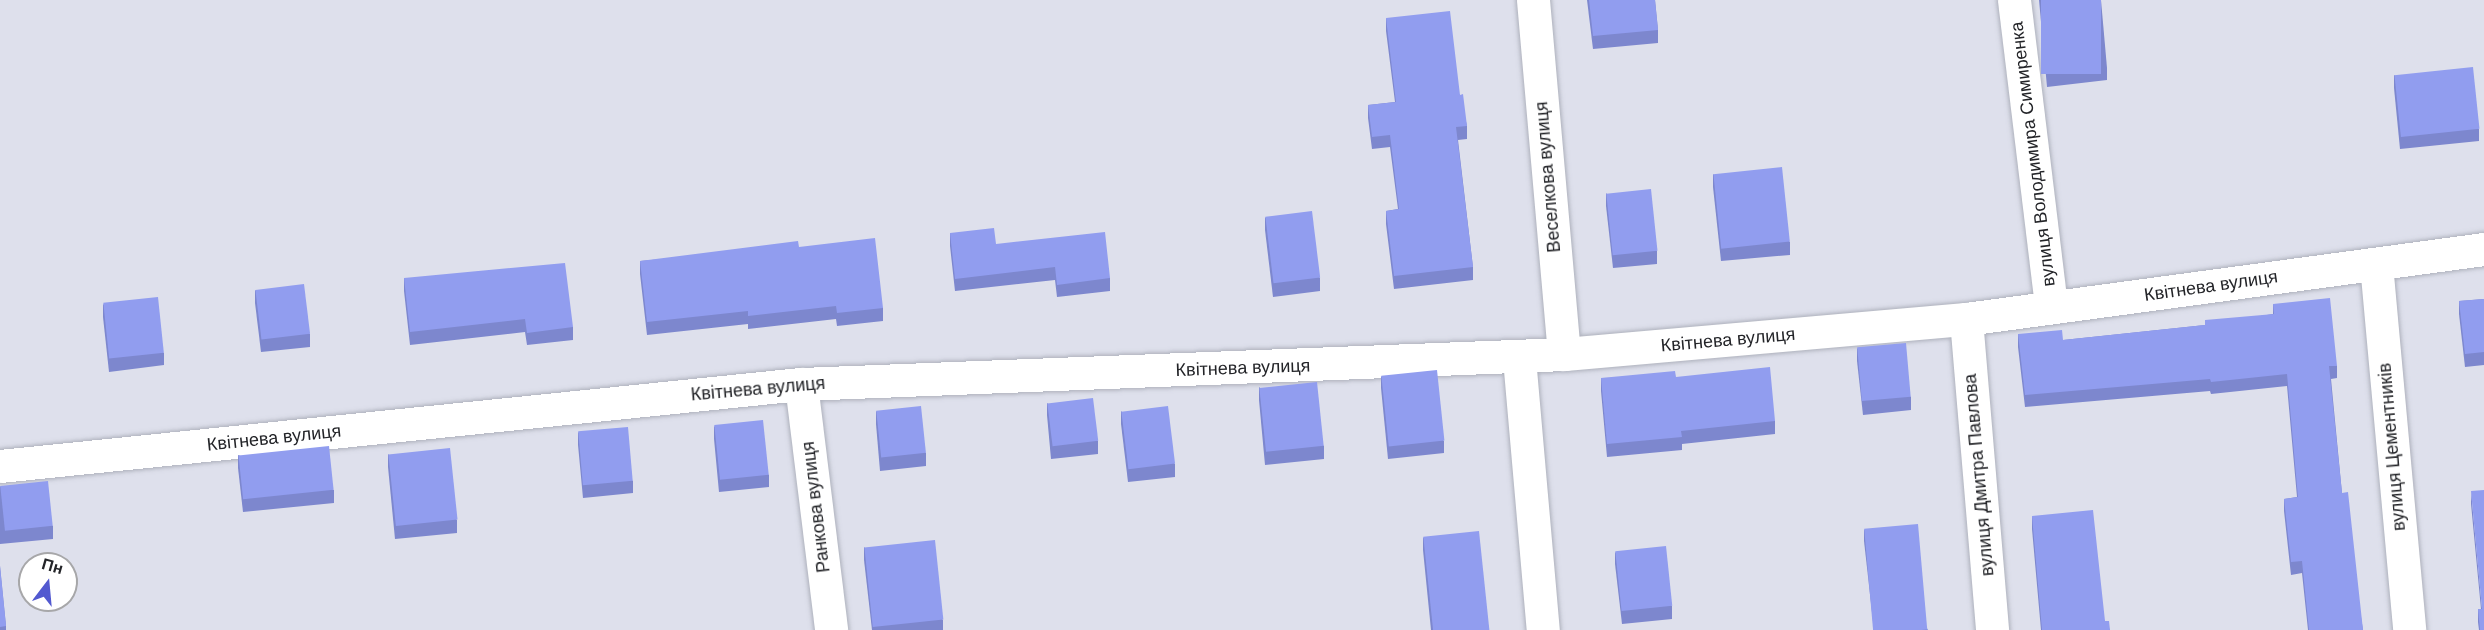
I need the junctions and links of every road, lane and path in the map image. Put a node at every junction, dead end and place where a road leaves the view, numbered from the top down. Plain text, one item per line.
1 (1533, 0) edge
2 (2014, 0) edge
3 (2484, 249) edge
4 (2376, 264) junction
5 (2051, 307) junction
6 (1966, 319) junction
7 (1564, 354) junction
8 (1519, 358) junction
9 (801, 384) junction
10 (0, 466) edge
11 (831, 630) edge
12 (1543, 630) edge
13 (1992, 630) edge
14 (2409, 630) edge

1 - 7 street, Веселкова вулиця
2 - 5 street, вулиця Володимира Симиренка
3 - 4 street, Квітнева вулиця
4 - 5 street, Квітнева вулиця
4 - 14 street, вулиця Цементників
5 - 6 street, Квітнева вулиця
6 - 7 street, Квітнева вулиця
6 - 13 street, вулиця Дмитра Павлова
7 - 8 street, Квітнева вулиця
8 - 9 street, Квітнева вулиця
8 - 12 street
9 - 10 street, Квітнева вулиця
9 - 11 street, Ранкова вулиця

